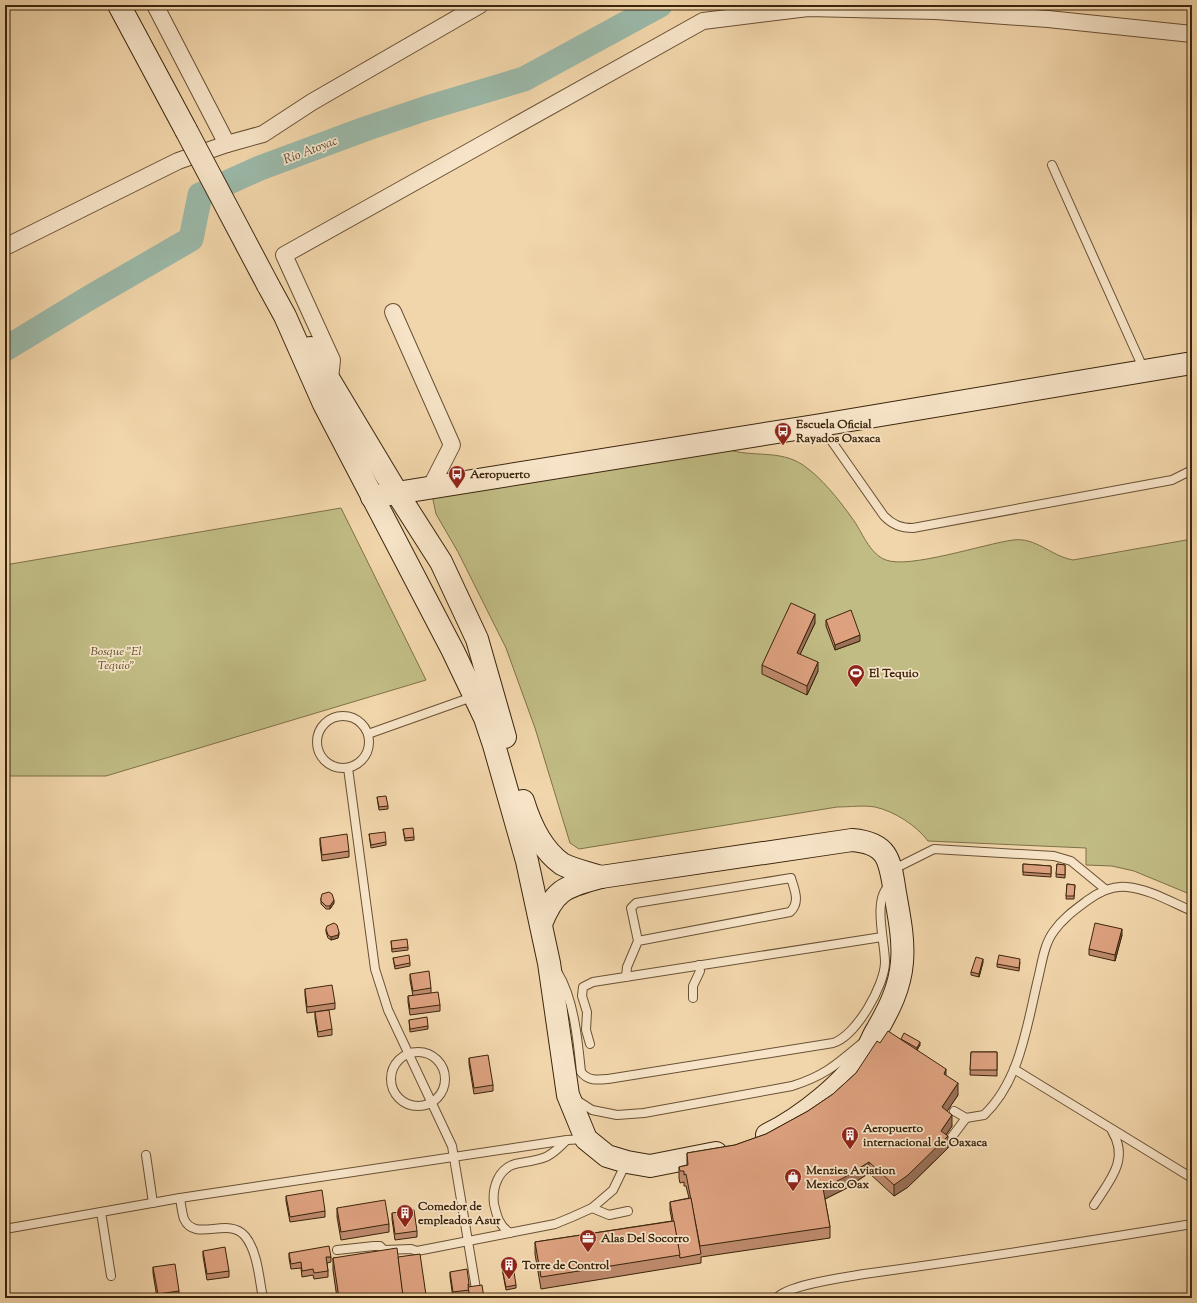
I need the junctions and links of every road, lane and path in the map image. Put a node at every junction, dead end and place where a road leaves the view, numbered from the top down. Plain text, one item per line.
1 (119, 5) edge
2 (155, 5) edge
3 (480, 5) edge
4 (1192, 34) edge
5 (227, 144) junction
6 (1052, 165) dead end
7 (5, 247) edge
8 (393, 312) dead end
9 (285, 316) junction
10 (1192, 363) edge
11 (1144, 371) junction
12 (330, 379) junction
13 (821, 425) junction
14 (1192, 470) edge
15 (430, 488) junction
16 (397, 493) junction
17 (372, 497) junction
18 (475, 696) junction
19 (368, 734) junction
20 (348, 768) junction
21 (601, 877) junction
22 (893, 877) junction
23 (1105, 889) junction
24 (1192, 911) edge
25 (541, 924) junction
26 (882, 937) junction
27 (638, 941) junction
28 (549, 963) junction
29 (699, 966) junction
30 (626, 977) junction
31 (692, 998) dead end
32 (876, 1031) junction
33 (590, 1044) dead end
34 (408, 1053) junction
35 (1014, 1069) junction
36 (568, 1095) junction
37 (432, 1103) junction
38 (954, 1111) dead end
39 (966, 1118) junction
40 (1111, 1129) junction
41 (951, 1138) dead end
42 (576, 1139) junction
43 (146, 1155) dead end
44 (454, 1157) junction
45 (627, 1162) junction
46 (1192, 1178) edge
47 (180, 1198) junction
48 (153, 1202) junction
49 (1094, 1206) dead end
50 (592, 1208) junction
51 (628, 1211) dead end
52 (101, 1212) junction
53 (1192, 1224) edge
54 (5, 1229) edge
55 (510, 1233) junction
56 (468, 1242) junction
57 (337, 1250) dead end
58 (111, 1276) dead end
59 (476, 1289) edge
60 (263, 1298) edge
61 (777, 1298) edge

1 - 9 street, bridge
2 - 5 street
3 - 5 street
4 - 12 street
5 - 7 street
6 - 11 lane
8 - 15 street
9 - 12 street
9 - 17 street
10 - 11 street
11 - 13 street
12 - 16 street
13 - 14 lane
13 - 15 street
15 - 16 street
16 - 17 street
16 - 21 street
17 - 18 street
18 - 19 lane
18 - 25 street
19 - 20 lane
19 - 20 lane
20 - 34 lane
21 - 22 street
21 - 25 street
22 - 23 lane
22 - 26 lane
22 - 32 street
23 - 24 lane
23 - 35 lane
25 - 28 street
26 - 28 lane
26 - 29 lane
27 - 27 lane
27 - 30 lane
28 - 36 street
29 - 30 lane
29 - 31 lane
30 - 33 lane
32 - 36 lane
32 - 45 street
34 - 37 lane
34 - 37 lane
34 - 37 lane
35 - 39 lane
35 - 40 lane
36 - 42 street
37 - 44 lane
38 - 39 lane
39 - 41 lane
40 - 46 lane
40 - 49 lane
42 - 44 lane
42 - 45 street
42 - 55 lane
43 - 48 lane
44 - 47 lane
44 - 56 lane
45 - 50 lane
47 - 48 lane
47 - 60 lane
48 - 52 lane
50 - 51 lane
50 - 55 lane
52 - 54 lane
52 - 58 lane
53 - 61 lane
55 - 56 lane
56 - 57 lane
56 - 59 lane

